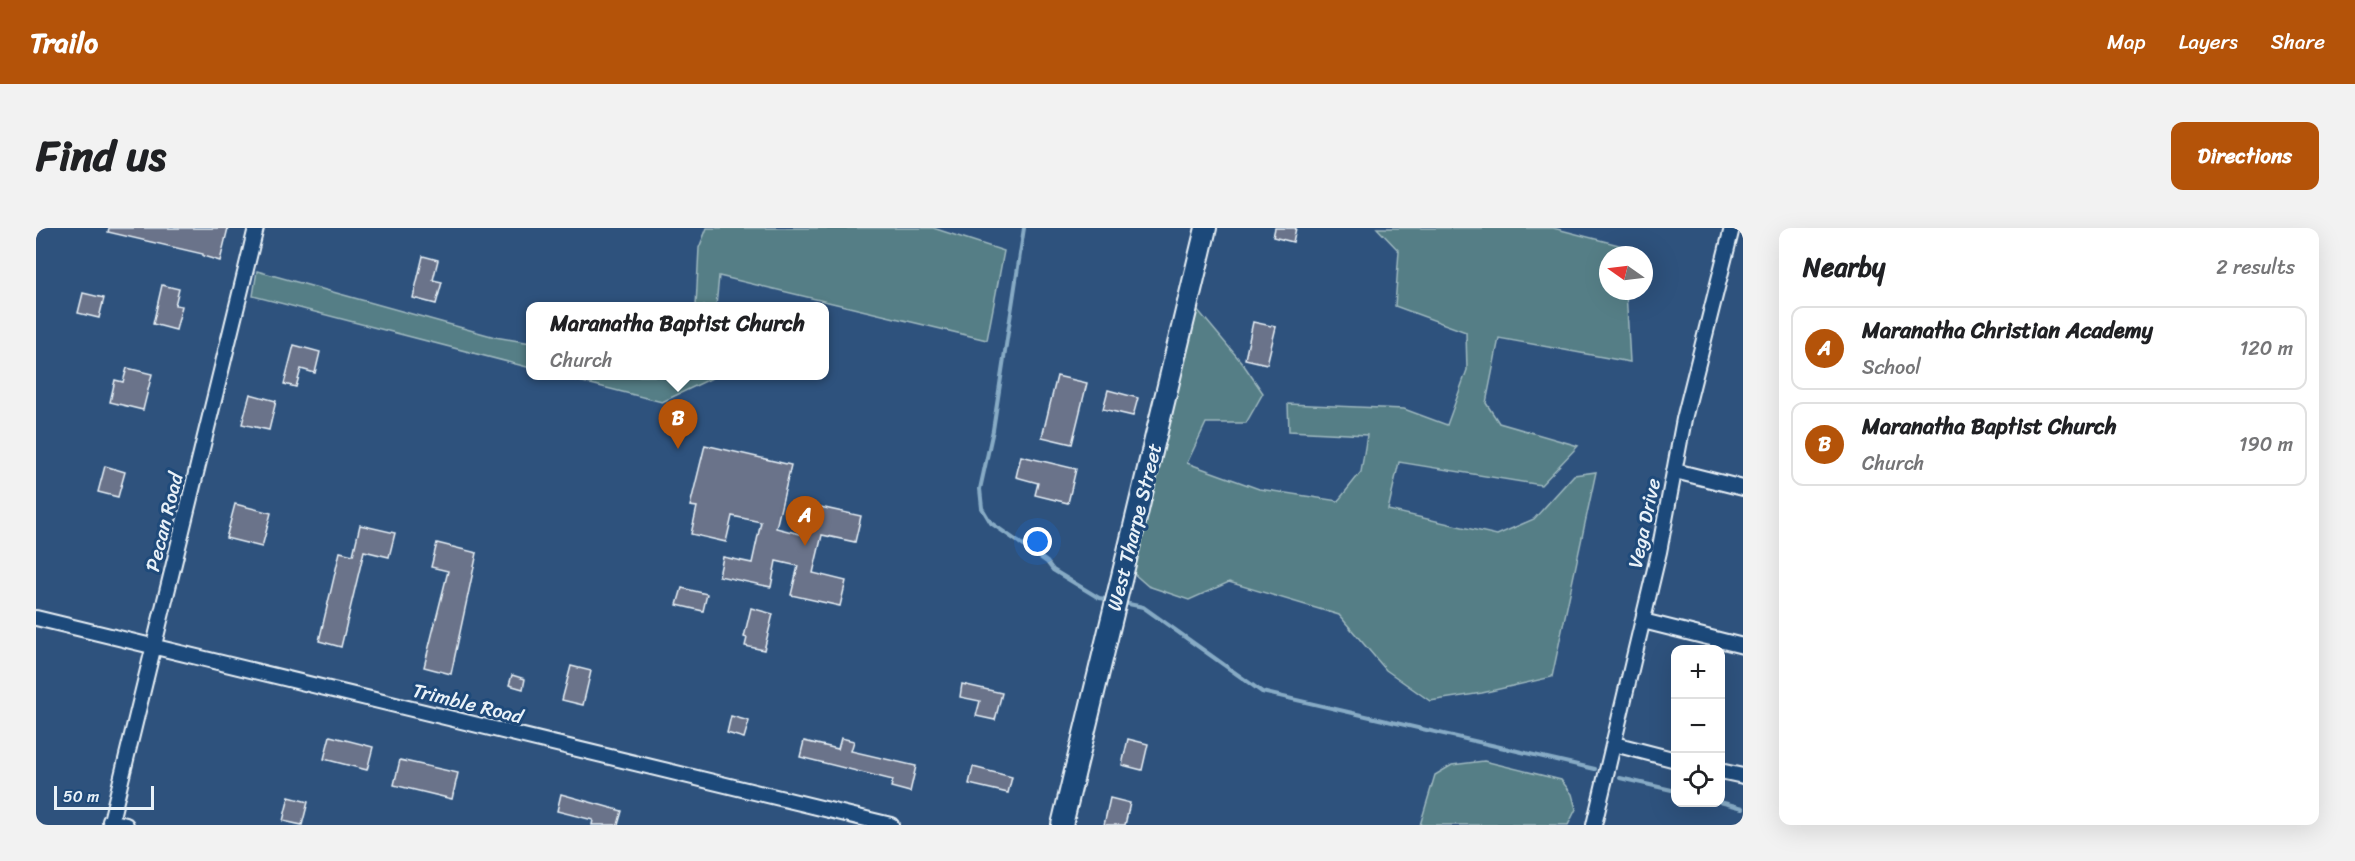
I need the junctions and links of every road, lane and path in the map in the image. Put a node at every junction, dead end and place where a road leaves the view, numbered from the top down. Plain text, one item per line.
1 (256, 228) edge
2 (1206, 228) edge
3 (1732, 228) edge
4 (1675, 471) junction
5 (1743, 488) edge
6 (36, 618) edge
7 (1642, 621) junction
8 (153, 646) junction
9 (1743, 646) edge
10 (1614, 744) junction
11 (1671, 759) edge
12 (1725, 772) edge
13 (1743, 776) edge
14 (110, 823) edge
15 (126, 825) edge
16 (891, 825) edge
17 (1062, 825) edge
18 (1594, 825) edge

1 - 8 street, Pecan Road
2 - 17 main road, West Tharpe Street
3 - 4 street, Vega Drive
4 - 5 street
4 - 7 street, Vega Drive
6 - 8 street, Trimble Road
7 - 9 street
7 - 10 street, Vega Drive
8 - 14 street, Pecan Road
8 - 16 street, Trimble Road
10 - 11 street
10 - 18 street, Vega Drive
12 - 13 street
14 - 15 street

